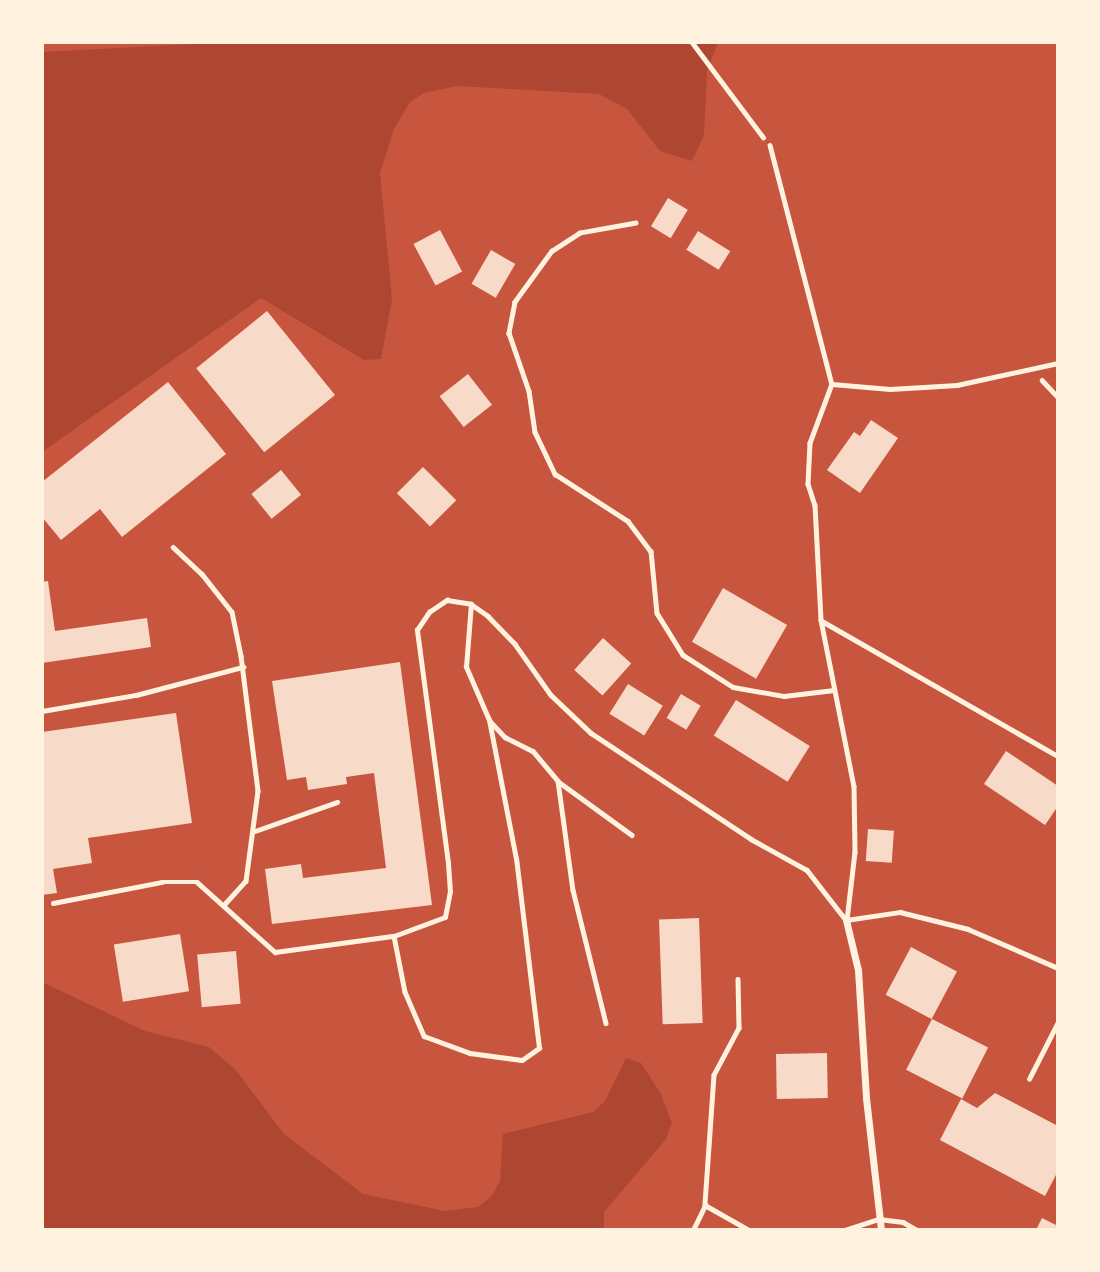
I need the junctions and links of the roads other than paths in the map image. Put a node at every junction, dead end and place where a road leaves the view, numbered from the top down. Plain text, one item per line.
1 (770, 145) road end
2 (636, 223) dead end
3 (1058, 363) edge
4 (832, 384) junction
5 (173, 547) dead end
6 (471, 604) junction
7 (821, 620) junction
8 (243, 667) junction
9 (834, 690) junction
10 (42, 711) edge
11 (489, 720) junction
12 (1058, 756) edge
13 (558, 781) junction
14 (337, 802) dead end
15 (255, 831) junction
16 (632, 835) dead end
17 (53, 903) dead end
18 (226, 903) junction
19 (846, 920) junction
20 (394, 936) junction
21 (1058, 968) edge
22 (738, 979) dead end
23 (1058, 1022) edge
24 (606, 1023) dead end
25 (1029, 1079) dead end
26 (705, 1205) junction
27 (879, 1219) junction
28 (693, 1230) edge
29 (749, 1230) edge
30 (845, 1230) edge
31 (881, 1230) edge
32 (917, 1230) edge

1 - 4 lane
2 - 9 lane
3 - 4 lane
4 - 7 lane
5 - 8 lane
6 - 11 lane
6 - 19 lane
6 - 20 lane
7 - 9 lane
7 - 12 lane
8 - 10 lane
8 - 15 lane
9 - 19 lane
11 - 13 lane
11 - 20 lane
13 - 16 lane
13 - 24 lane
14 - 15 lane
15 - 18 lane
17 - 18 lane
18 - 20 lane
19 - 21 lane
19 - 27 street
22 - 26 lane
23 - 25 lane
26 - 28 lane
26 - 29 lane
27 - 30 lane
27 - 31 street
27 - 32 lane

